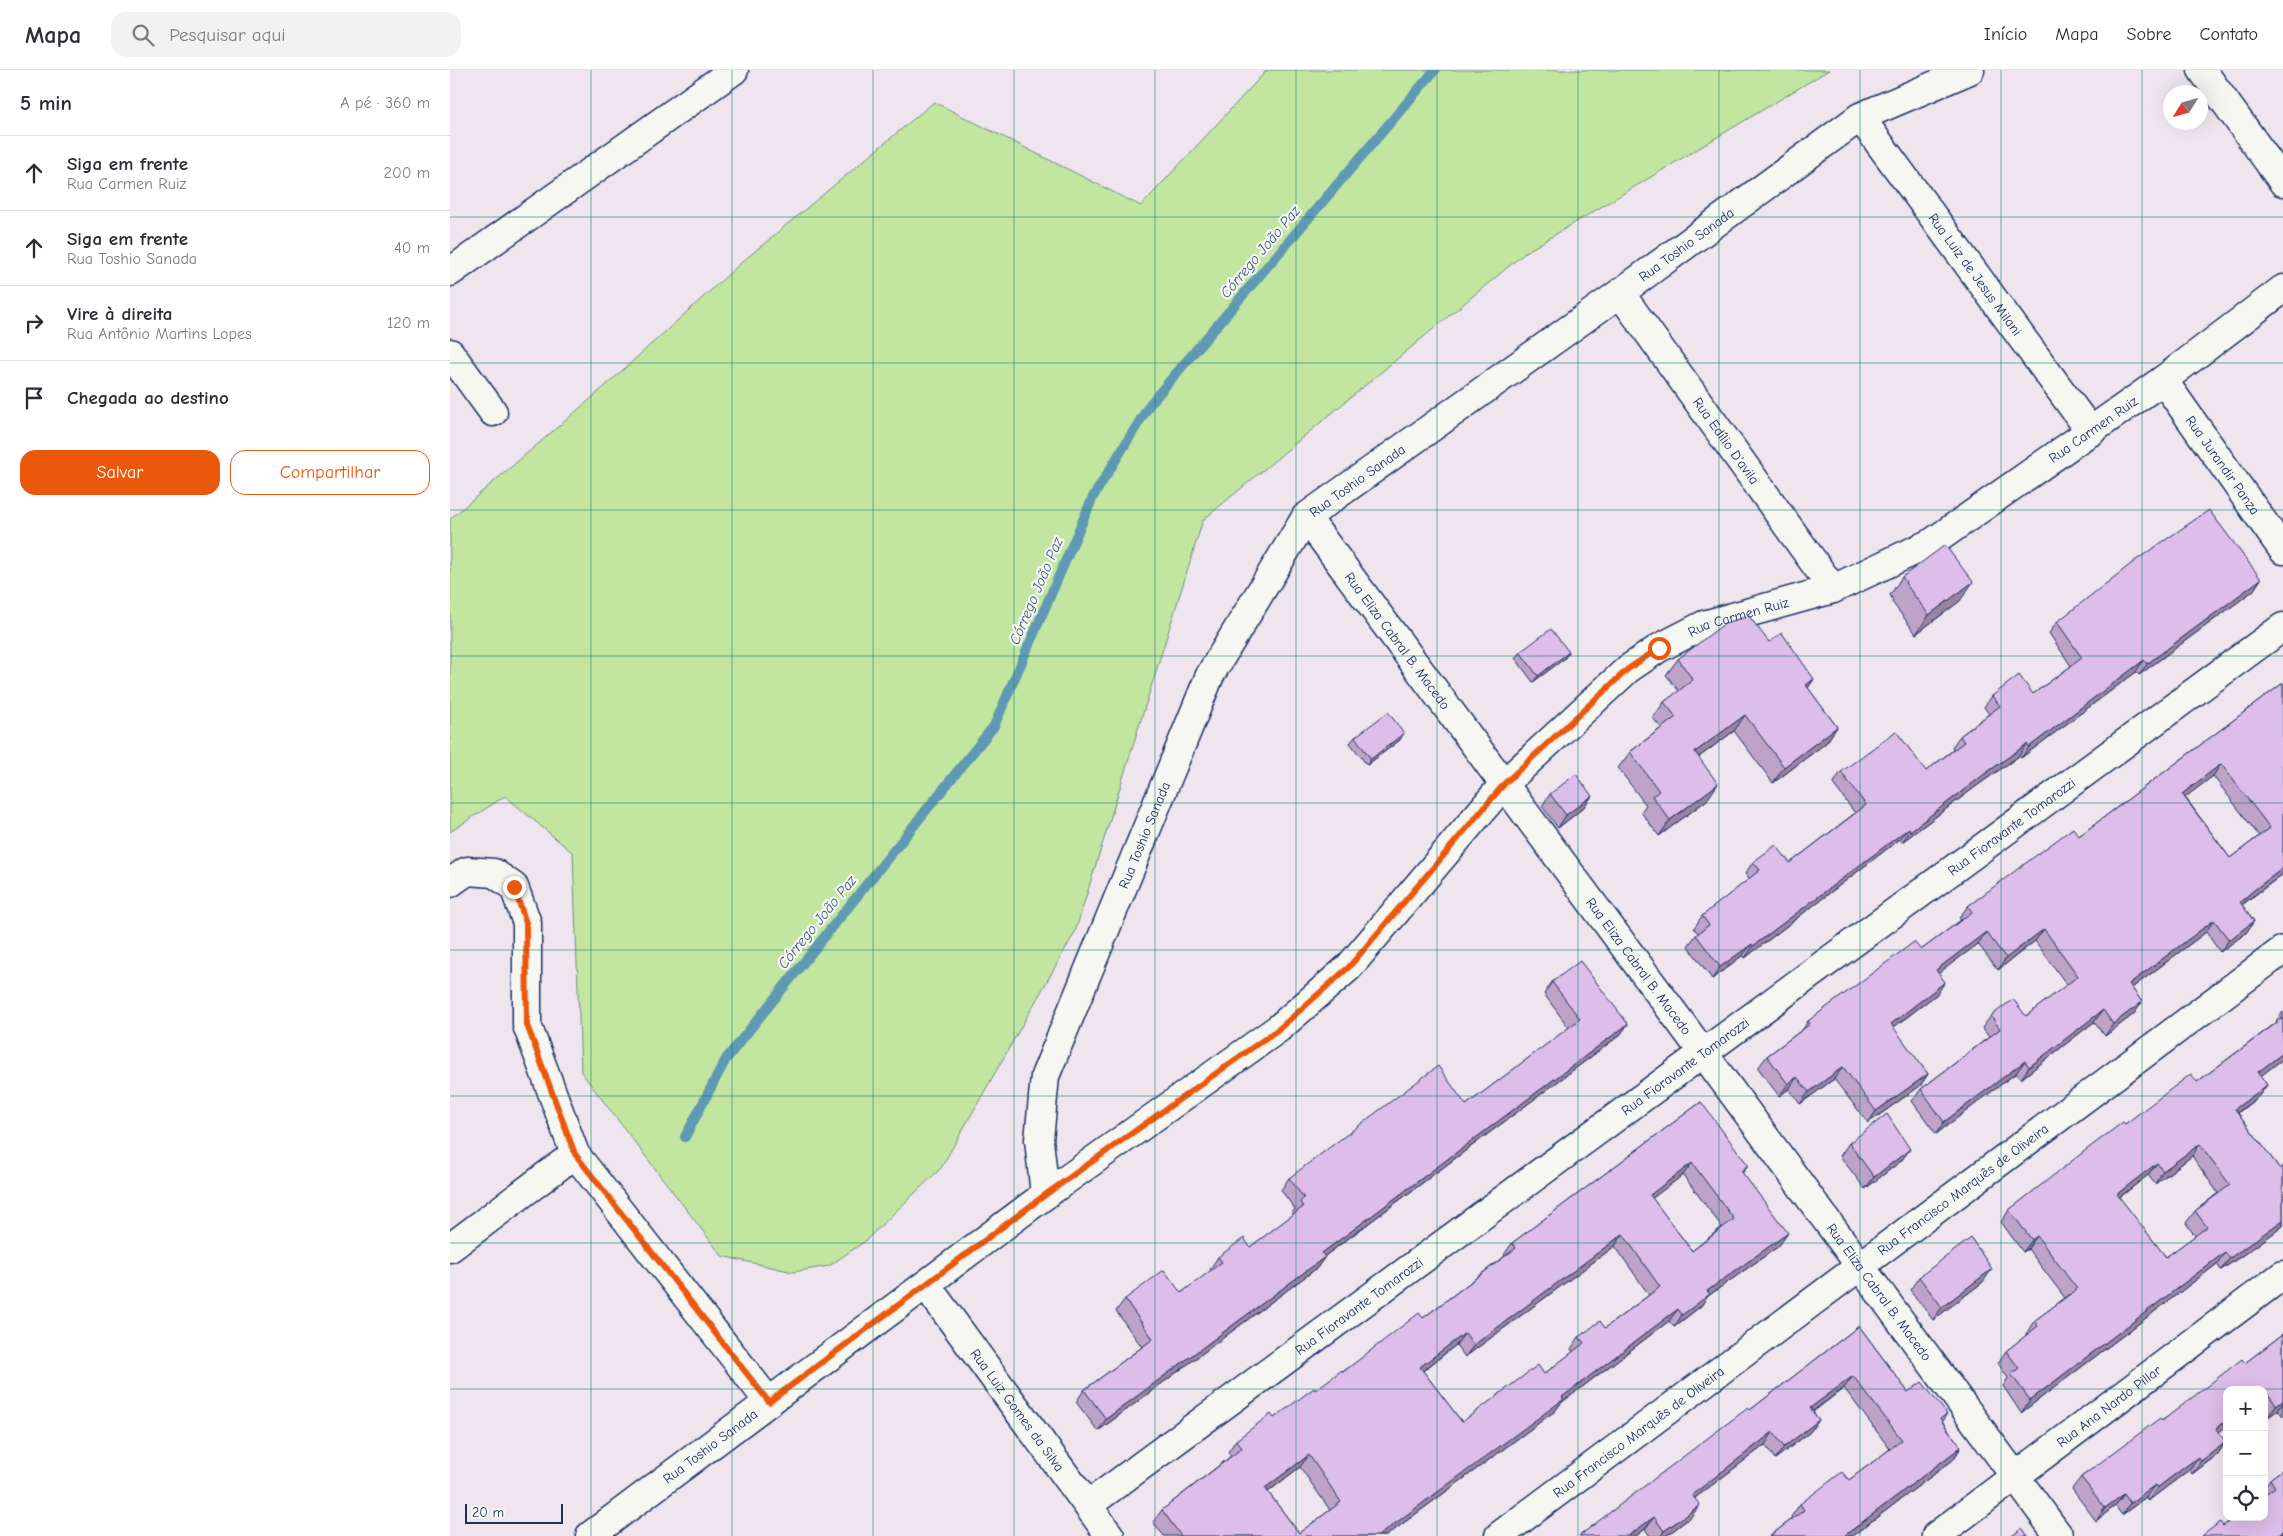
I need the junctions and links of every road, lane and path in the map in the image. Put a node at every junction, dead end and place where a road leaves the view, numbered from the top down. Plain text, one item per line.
1 (734, 70) edge
2 (1970, 70) edge
3 (2202, 70) edge
4 (1860, 117) junction
5 (2283, 182) edge
6 (450, 272) edge
7 (2283, 289) edge
8 (1620, 293) junction
9 (450, 353) edge
10 (2163, 380) junction
11 (492, 412) dead end
12 (2091, 432) junction
13 (1306, 517) junction
14 (2283, 550) edge
15 (1833, 589) junction
16 (2283, 627) edge
17 (1505, 783) junction
18 (458, 877) edge
19 (2283, 950) edge
20 (1704, 1054) junction
21 (575, 1154) junction
22 (1045, 1195) junction
23 (450, 1248) edge
24 (1861, 1267) junction
25 (2283, 1276) edge
26 (926, 1285) junction
27 (769, 1402) junction
28 (2015, 1476) junction
29 (1088, 1505) junction
30 (590, 1536) edge
31 (1110, 1536) edge
32 (1499, 1536) edge
33 (1936, 1536) edge
34 (2059, 1536) edge

1 - 6 street
2 - 4 street, Rua Toshio Sanada
3 - 5 street
4 - 8 street, Rua Toshio Sanada
4 - 12 street, Rua Luiz de Jesus Milani
7 - 10 street, Rua Carmen Ruiz
8 - 13 street, Rua Toshio Sanada
8 - 15 street, Rua Edílio D'avila
9 - 11 street
10 - 12 street, Rua Carmen Ruiz
10 - 14 street, Rua Jurandir Panza
12 - 15 street, Rua Carmen Ruiz
13 - 17 street, Rua Eliza Cabral B. Macedo
13 - 22 street, Rua Toshio Sanada
15 - 17 street, Rua Carmen Ruiz
16 - 20 street, Rua Fioravante Tomarozzi
17 - 20 street, Rua Eliza Cabral B. Macedo
17 - 22 street, Rua Carmen Ruiz
18 - 21 street
19 - 24 street, Rua Francisco Marquês de Oliveira
20 - 24 street, Rua Eliza Cabral B. Macedo
20 - 29 street, Rua Fioravante Tomarozzi
21 - 23 street
21 - 27 street
22 - 26 street, Rua Carmen Ruiz
24 - 28 street, Rua Eliza Cabral B. Macedo
24 - 32 street, Rua Francisco Marquês de Oliveira
25 - 28 street, Rua Ana Nardo Pillar
26 - 27 street, Rua Toshio Sanada
26 - 29 street, Rua Luiz Gomes da Silva
27 - 30 street, Rua Toshio Sanada
28 - 33 street, Rua Ana Nardo Pillar
28 - 34 street, Rua Eliza Cabral B. Macedo
29 - 31 street, Rua Luiz Gomes da Silva

